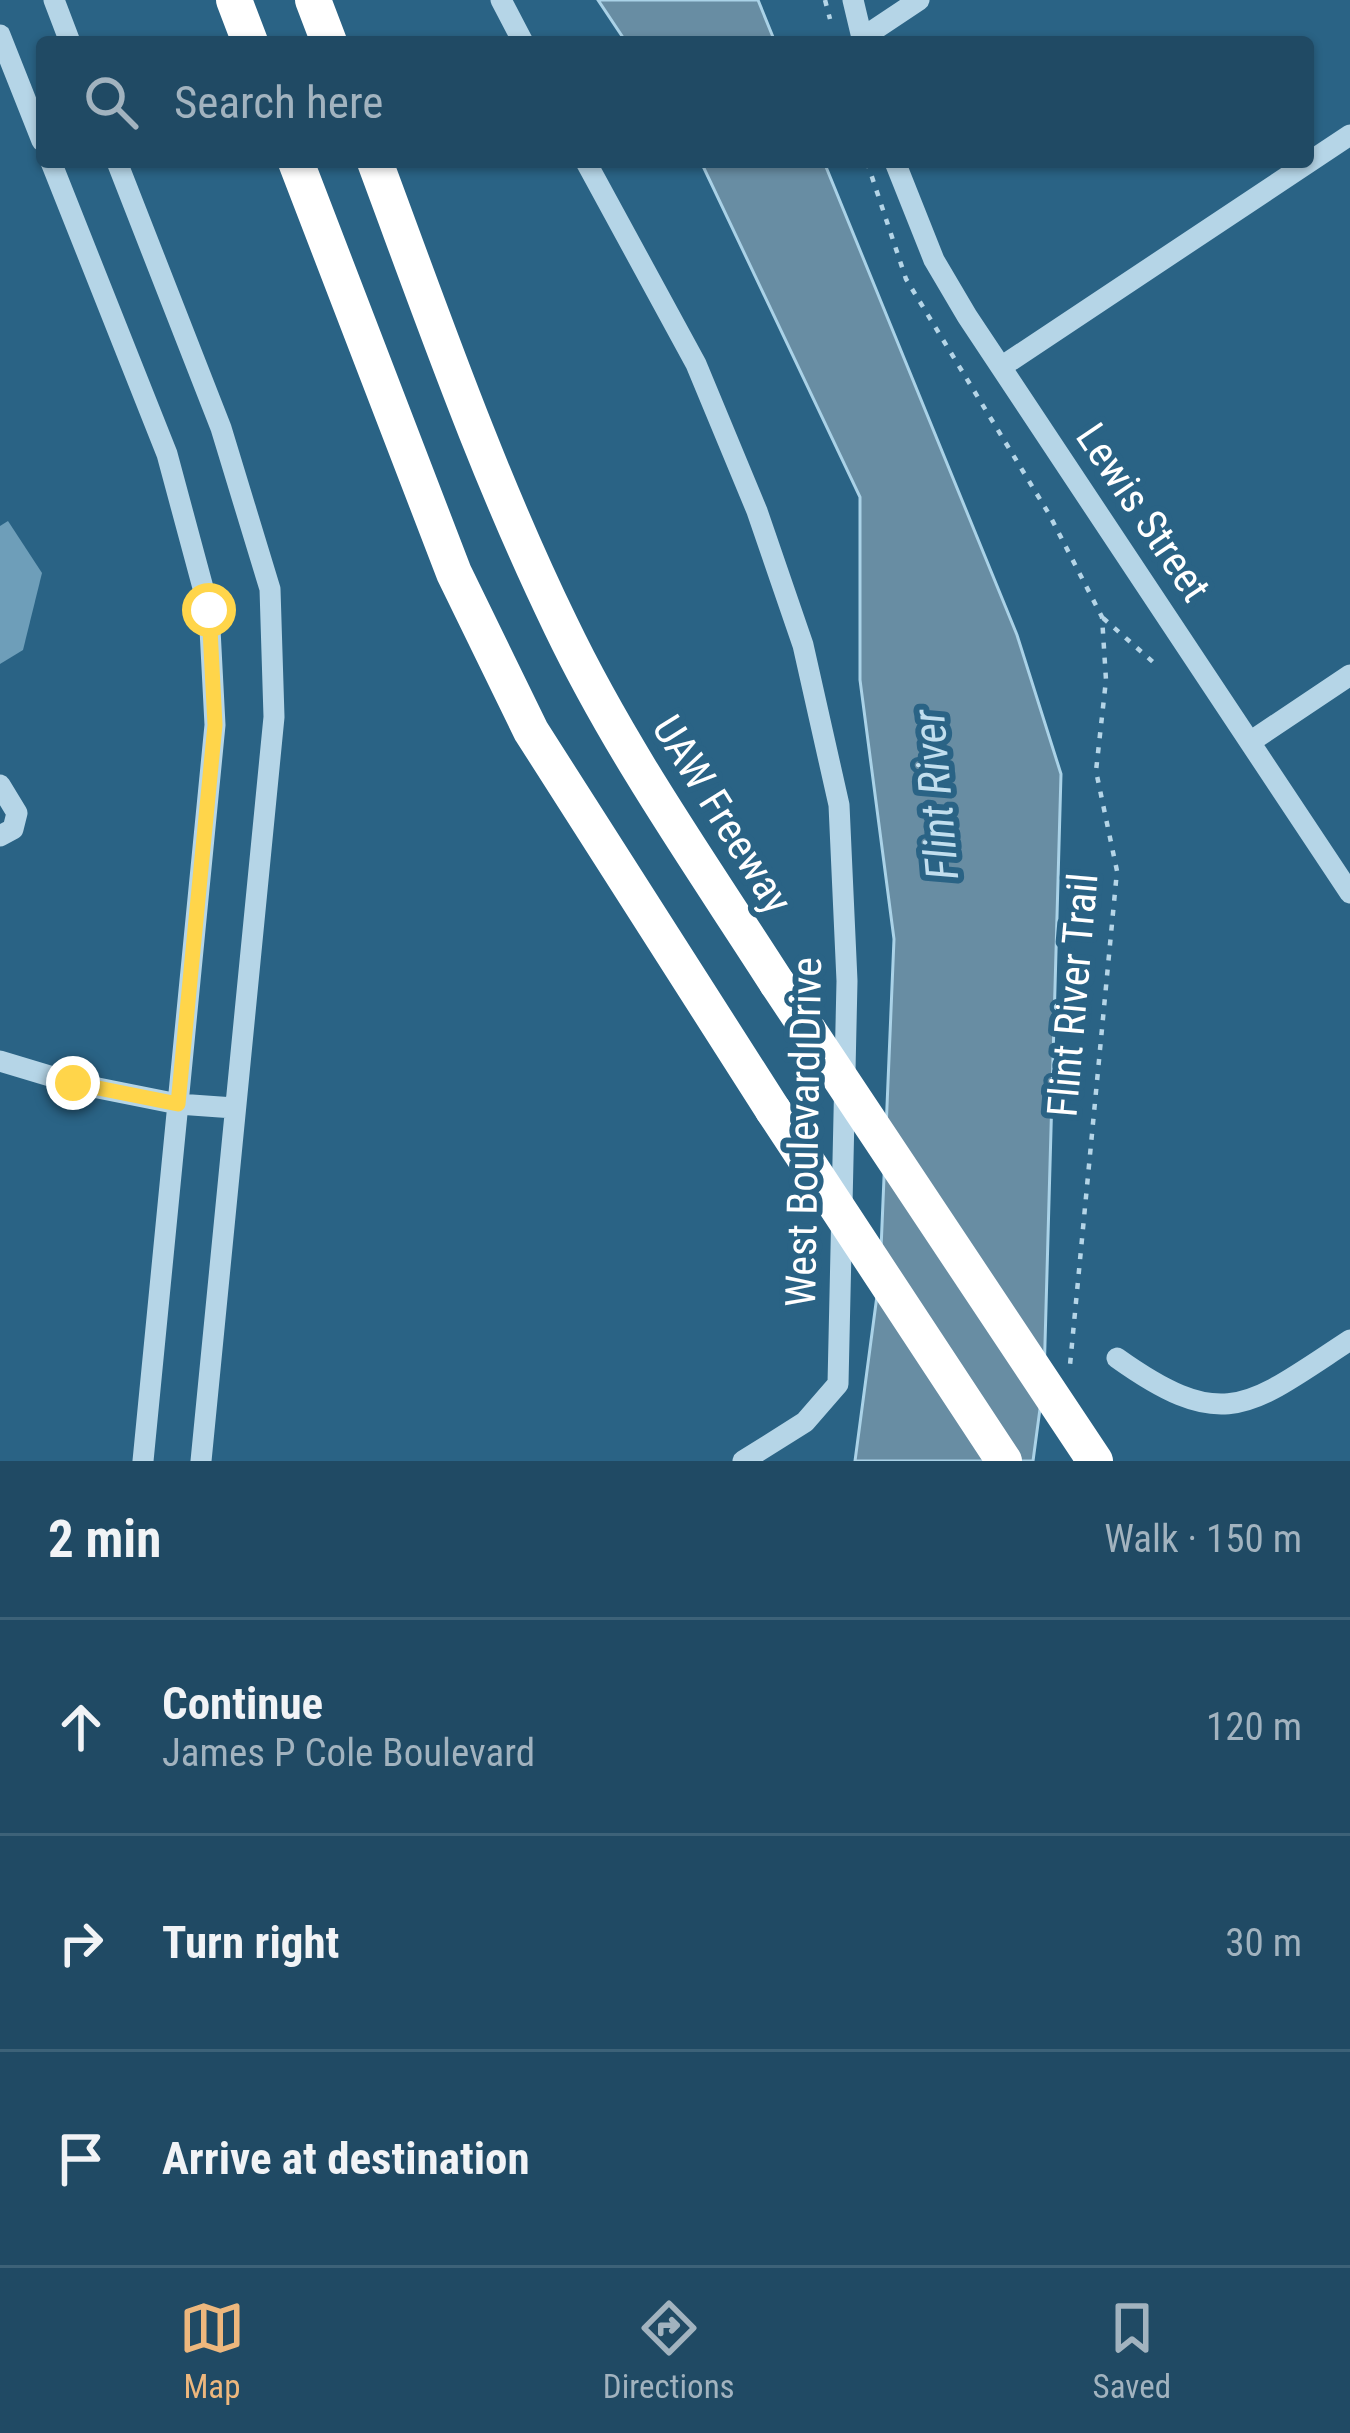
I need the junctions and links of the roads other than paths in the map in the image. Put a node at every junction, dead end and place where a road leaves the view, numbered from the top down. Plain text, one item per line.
1 (54, 0) edge
2 (234, 0) edge
3 (313, 0) edge
4 (501, 0) edge
5 (853, 0) edge
6 (919, 0) edge
7 (0, 35) edge
8 (68, 36) edge
9 (248, 36) edge
10 (327, 36) edge
11 (520, 36) edge
12 (862, 36) edge
13 (869, 36) edge
14 (36, 125) edge
15 (1350, 135) edge
16 (1314, 159) edge
17 (53, 168) edge
18 (119, 168) edge
19 (298, 168) edge
20 (377, 168) edge
21 (589, 168) edge
22 (897, 168) edge
23 (1300, 168) edge
24 (1001, 367) junction
25 (1350, 675) edge
26 (1250, 742) junction
27 (0, 785) edge
28 (0, 836) edge
29 (1350, 892) edge
30 (0, 1061) edge
31 (178, 1104) junction
32 (234, 1108) junction
33 (1350, 1340) edge
34 (1117, 1358) dead end
35 (143, 1461) edge
36 (202, 1461) edge
37 (743, 1461) edge
38 (1004, 1461) edge
39 (1095, 1461) edge

1 - 8 street
2 - 9 highway
3 - 10 highway
4 - 11 street
5 - 12 street
6 - 13 street
7 - 14 street
15 - 16 street
17 - 31 street
18 - 32 street
19 - 38 highway, bridge
20 - 39 highway, UAW Freeway, bridge
21 - 37 street, West Boulevard Drive
22 - 24 street, Lewis Street
23 - 24 street
24 - 26 street, Lewis Street
25 - 26 street
26 - 29 street, Lewis Street
27 - 28 street
30 - 31 street
31 - 32 street
31 - 35 street
32 - 36 street
33 - 34 street

